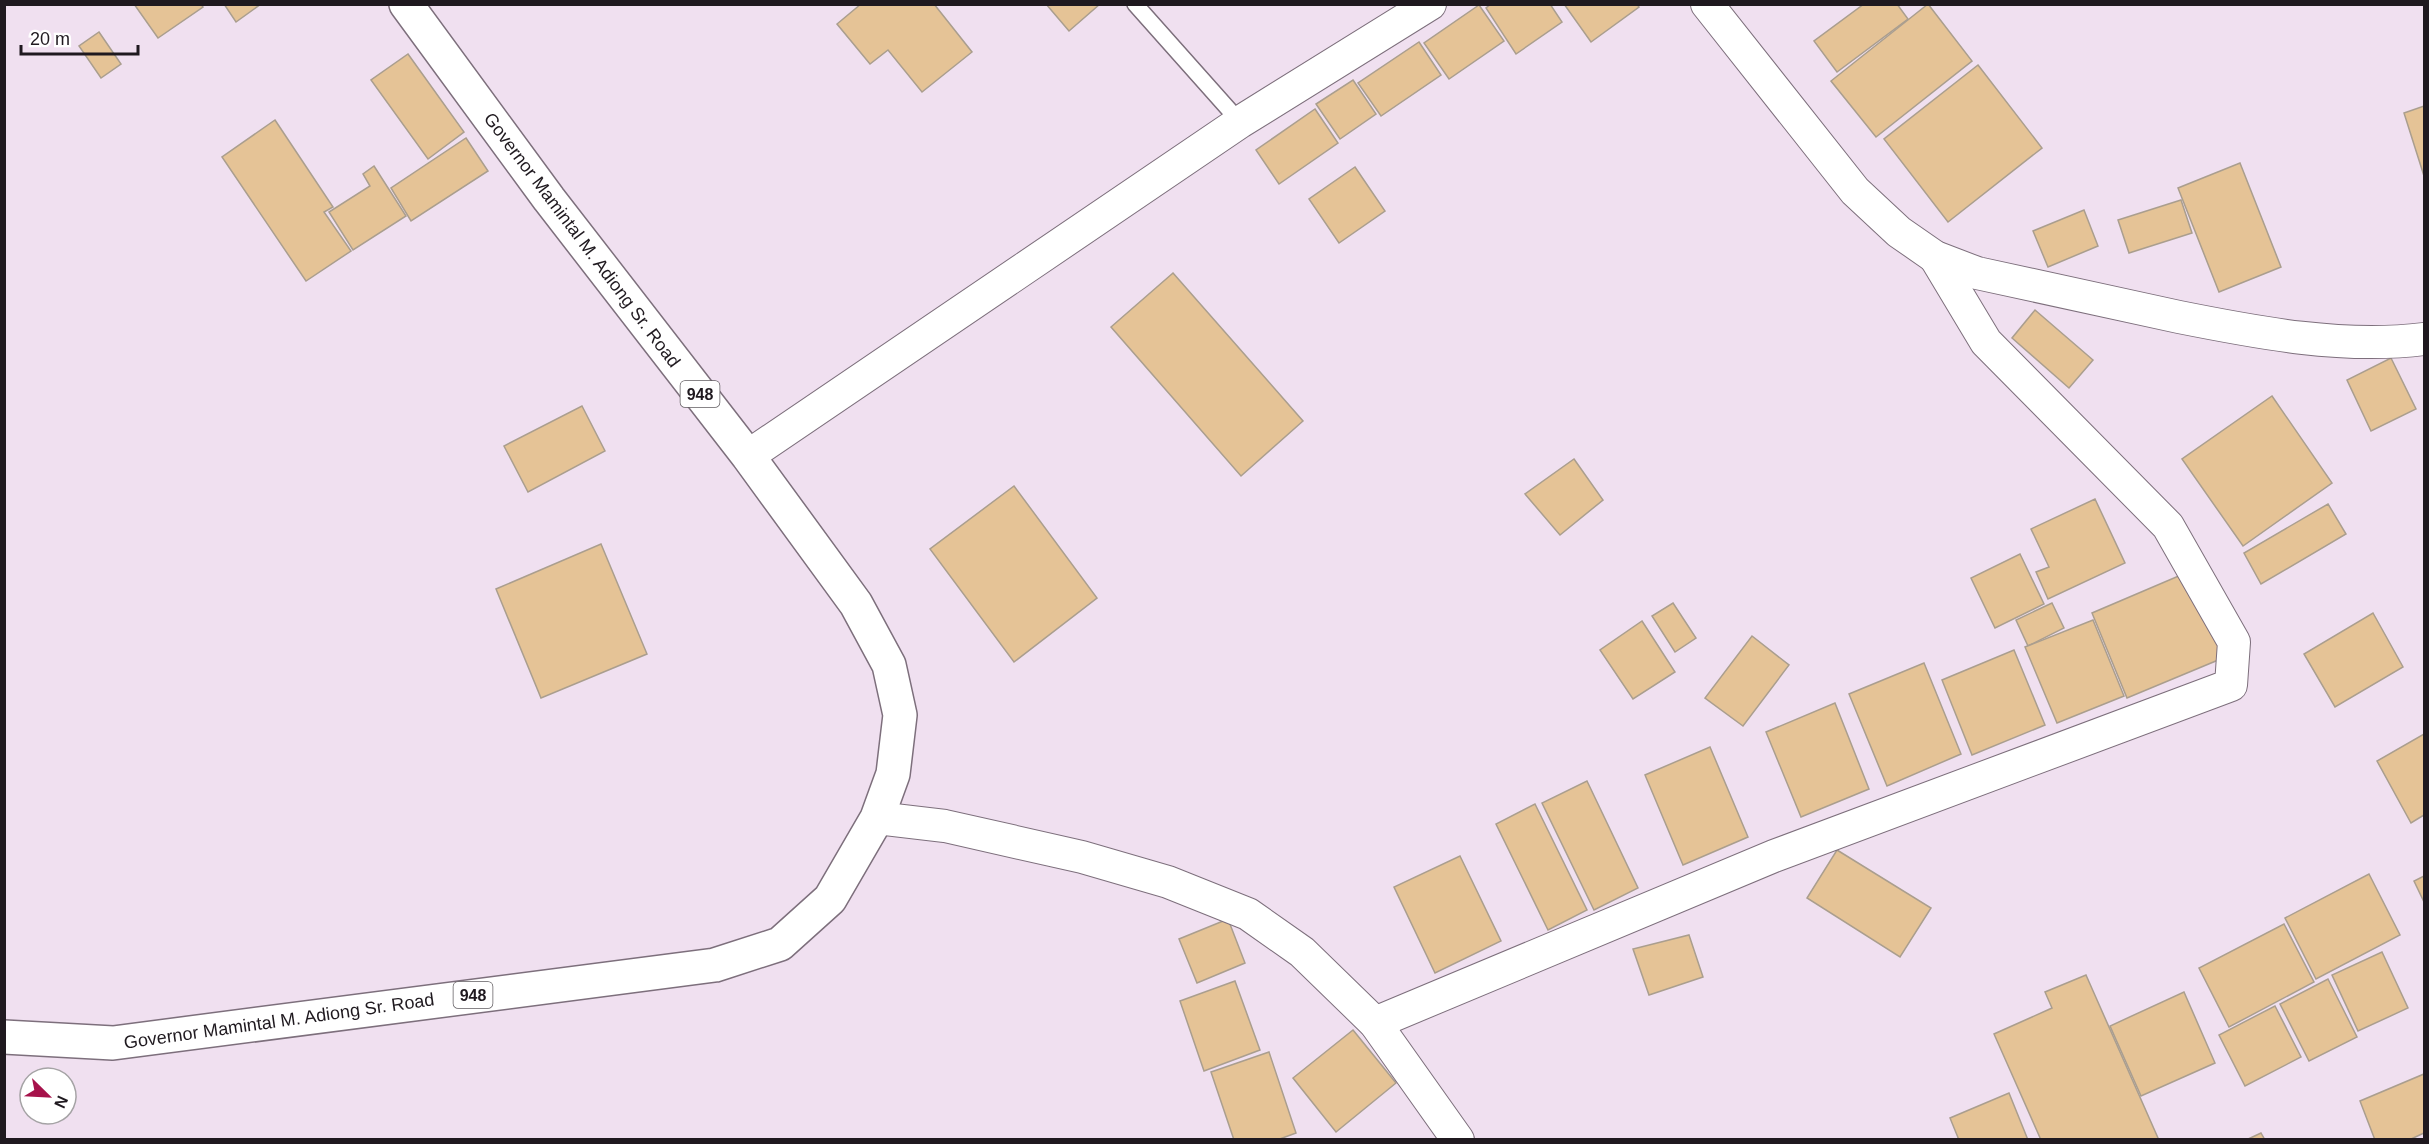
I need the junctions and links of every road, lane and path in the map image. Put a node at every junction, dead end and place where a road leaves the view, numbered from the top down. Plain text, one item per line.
1 (406, 4) edge
2 (1136, 4) edge
3 (1430, 4) edge
4 (1707, 4) edge
5 (1240, 122) junction
6 (1935, 257) junction
7 (2424, 339) edge
8 (748, 456) junction
9 (877, 818) junction
10 (1376, 1023) junction
11 (4, 1036) edge
12 (1458, 1140) edge

1 - 8 main road, Governor Mamintal M. Adiong Sr. Road / 948
2 - 5 lane
3 - 5 street
4 - 6 street
5 - 8 street
6 - 7 street
6 - 10 street
8 - 9 main road, Governor Mamintal M. Adiong Sr. Road / 948
9 - 10 street
9 - 11 main road, Governor Mamintal M. Adiong Sr. Road / 948
10 - 12 street

